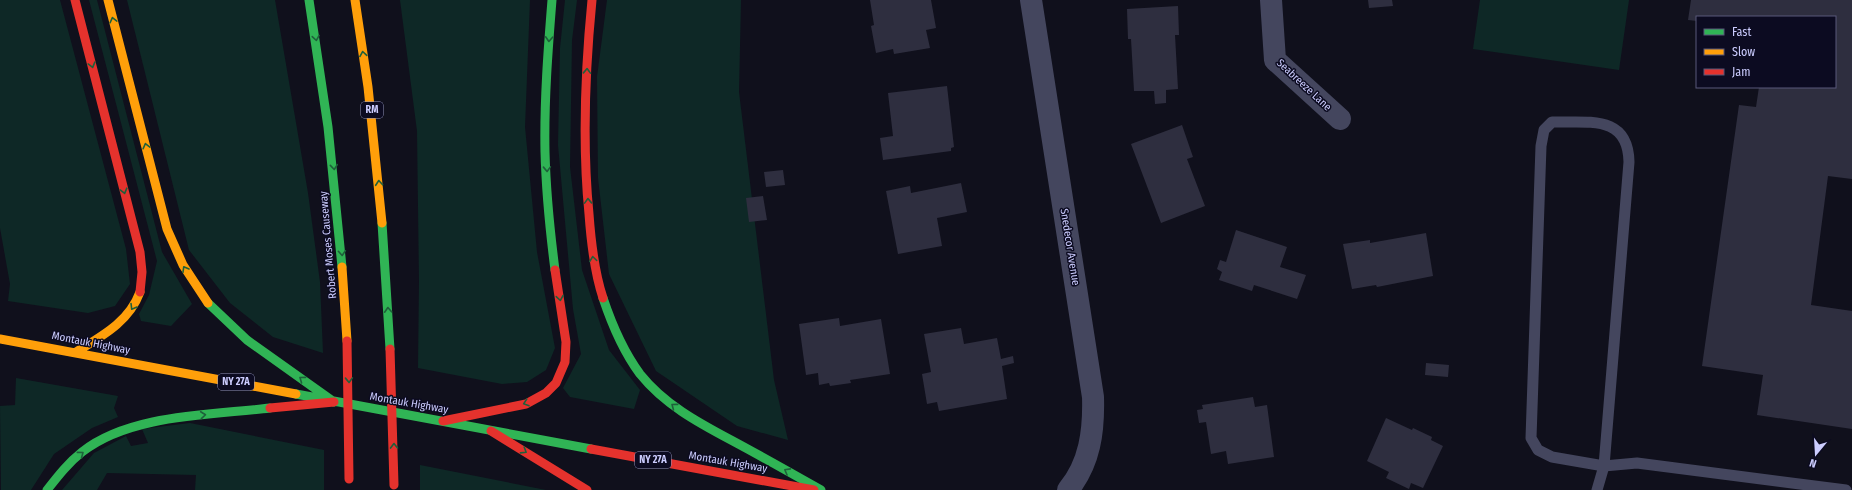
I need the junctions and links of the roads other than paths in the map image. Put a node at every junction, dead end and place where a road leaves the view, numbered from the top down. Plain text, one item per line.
1 (75, 0) edge
2 (108, 0) edge
3 (309, 0) edge
4 (355, 0) edge
5 (552, 0) edge
6 (592, 0) edge
7 (1031, 0) edge
8 (1271, 0) edge
9 (1340, 119) dead end
10 (0, 339) edge
11 (76, 352) junction
12 (334, 402) junction
13 (443, 420) junction
14 (491, 431) junction
15 (1604, 466) junction
16 (394, 488) edge
17 (47, 490) edge
18 (349, 490) edge
19 (587, 490) edge
20 (814, 490) edge
21 (821, 490) edge
22 (1068, 490) edge
23 (1597, 490) edge
24 (1846, 490) edge

1 -> 11 main road
12 -> 2 main road
3 -> 18 main road, Robert Moses Causeway, bridge
16 -> 4 main road, RM, bridge
5 -> 13 main road
21 -> 6 main road
7 - 22 street, Snedecor Avenue
8 - 9 street, Seabreeze Lane
10 - 11 main road, Montauk Highway / NY 27A
11 - 12 main road, Montauk Highway / NY 27A
12 - 13 main road, Montauk Highway / NY 27A
17 -> 12 main road
13 - 14 main road, Montauk Highway / NY 27A
14 -> 19 main road
14 - 20 main road, Montauk Highway / NY 27A
15 - 15 lane
15 - 23 lane
15 - 24 lane

